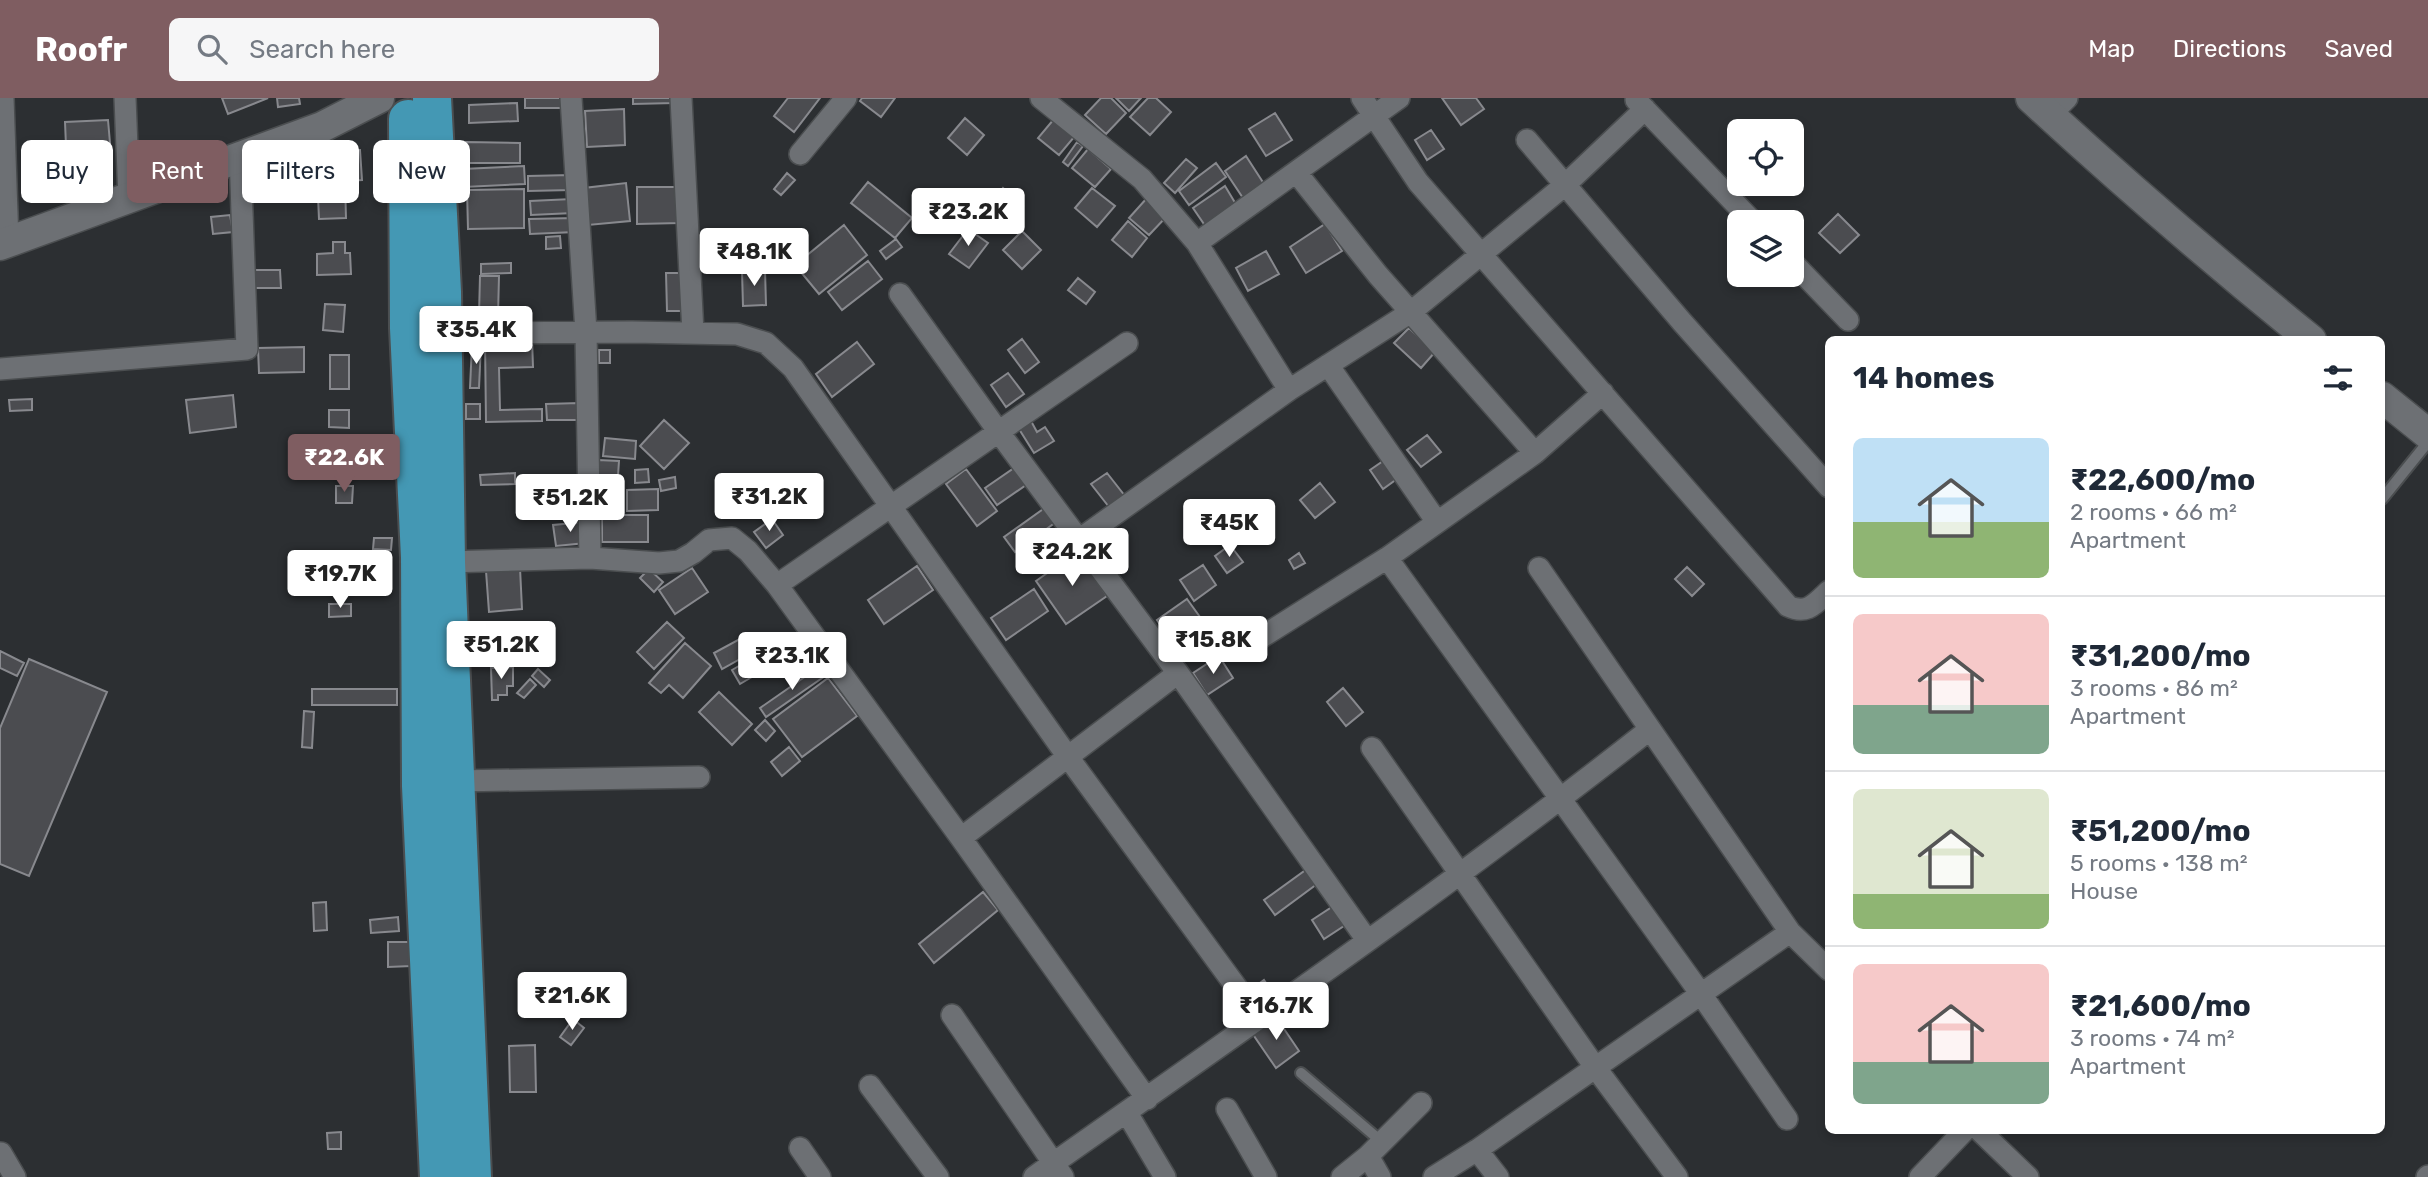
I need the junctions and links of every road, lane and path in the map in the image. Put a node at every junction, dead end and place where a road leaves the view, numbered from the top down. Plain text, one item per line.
1 (3, 98) edge
2 (125, 98) edge
3 (379, 98) edge
4 (408, 98) edge
5 (432, 98) edge
6 (571, 98) edge
7 (681, 98) edge
8 (846, 98) edge
9 (1041, 98) edge
10 (1399, 98) edge
11 (1640, 104) edge
12 (2049, 104) edge
13 (1368, 107) edge
14 (1527, 140) dead end
15 (127, 148) edge
16 (800, 154) dead end
17 (240, 157) junction
18 (228, 161) edge
19 (1296, 172) junction
20 (1565, 185) junction
21 (127, 199) edge
22 (1742, 210) edge
23 (1197, 243) junction
24 (4, 244) edge
25 (1481, 255) junction
26 (1804, 274) edge
27 (900, 294) dead end
28 (1411, 312) junction
29 (1848, 320) dead end
30 (586, 332) junction
31 (442, 333) junction
32 (693, 333) junction
33 (2306, 336) edge
34 (1127, 343) dead end
35 (1328, 365) junction
36 (0, 369) edge
37 (1289, 390) junction
38 (1603, 393) junction
39 (2385, 399) edge
40 (998, 431) junction
41 (2428, 434) edge
42 (2428, 442) edge
43 (1535, 453) junction
44 (1825, 483) edge
45 (2385, 495) edge
46 (889, 505) junction
47 (1437, 522) junction
48 (1080, 540) junction
49 (590, 558) junction
50 (1387, 558) junction
51 (446, 562) junction
52 (1539, 568) dead end
53 (777, 585) junction
54 (1825, 595) edge
55 (1249, 645) dead end
56 (1178, 673) junction
57 (1649, 730) junction
58 (1372, 748) dead end
59 (1068, 757) junction
60 (699, 776) dead end
61 (455, 782) junction
62 (1560, 800) junction
63 (961, 838) junction
64 (1460, 872) junction
65 (1790, 932) junction
66 (1367, 940) junction
67 (1825, 966) edge
68 (1701, 994) junction
69 (952, 1015) dead end
70 (1259, 1018) junction
71 (1595, 1067) junction
72 (1301, 1073) dead end
73 (870, 1086) dead end
74 (1147, 1099) junction
75 (1420, 1103) dead end
76 (1227, 1110) dead end
77 (1128, 1113) junction
78 (1787, 1119) dead end
79 (1961, 1134) edge
80 (1983, 1134) edge
81 (800, 1148) dead end
82 (1375, 1149) junction
83 (1477, 1150) junction
84 (1, 1153) edge
85 (1059, 1170) edge
86 (15, 1177) edge
87 (439, 1177) edge
88 (471, 1177) edge
89 (820, 1177) edge
90 (938, 1177) edge
91 (1034, 1177) edge
92 (1165, 1177) edge
93 (1266, 1177) edge
94 (1342, 1177) edge
95 (1381, 1177) edge
96 (1434, 1177) edge
97 (1499, 1177) edge
98 (1677, 1177) edge
99 (1920, 1177) edge
100 (2028, 1177) edge

1 - 24 street
2 - 15 street
3 - 17 street
4 - 87 highway
5 - 31 highway
6 - 30 street
7 - 32 street
8 - 16 street
9 - 23 street
10 - 13 street
11 - 20 street
11 - 22 street
12 - 33 street
13 - 19 street
13 - 25 street
14 - 20 street
17 - 18 street
17 - 36 street
19 - 23 street
19 - 28 street
20 - 25 street
20 - 44 street
21 - 24 street
23 - 37 street
25 - 28 street
25 - 38 street
26 - 29 street
27 - 40 street
28 - 35 street
28 - 43 street
30 - 31 street
30 - 32 street
30 - 49 street
31 - 51 highway
32 - 46 street
34 - 40 street
35 - 37 street
35 - 47 street
37 - 48 street
38 - 43 street
38 - 54 street
39 - 41 street
40 - 46 street
40 - 48 street
42 - 45 lane
43 - 47 street
46 - 53 street
46 - 59 street
47 - 50 street
48 - 56 street
49 - 51 street
49 - 53 street
50 - 55 street
50 - 62 street
51 - 61 highway
52 - 57 street
53 - 63 street
56 - 59 street
56 - 66 street
57 - 62 street
57 - 65 street
58 - 64 street
59 - 63 street
59 - 70 street
60 - 61 street
61 - 88 highway
62 - 64 street
62 - 68 street
63 - 74 street
64 - 66 street
64 - 71 street
65 - 67 street
65 - 68 street
66 - 70 street
68 - 71 street
68 - 78 street
69 - 85 street
70 - 74 street
71 - 83 street
71 - 98 street
72 - 82 lane
73 - 90 street
74 - 77 street
75 - 82 street
76 - 93 street
77 - 85 street
77 - 92 street
79 - 99 street
80 - 100 street
81 - 89 street
82 - 94 street
82 - 95 street
83 - 96 street
83 - 97 street
84 - 86 street
85 - 91 street

